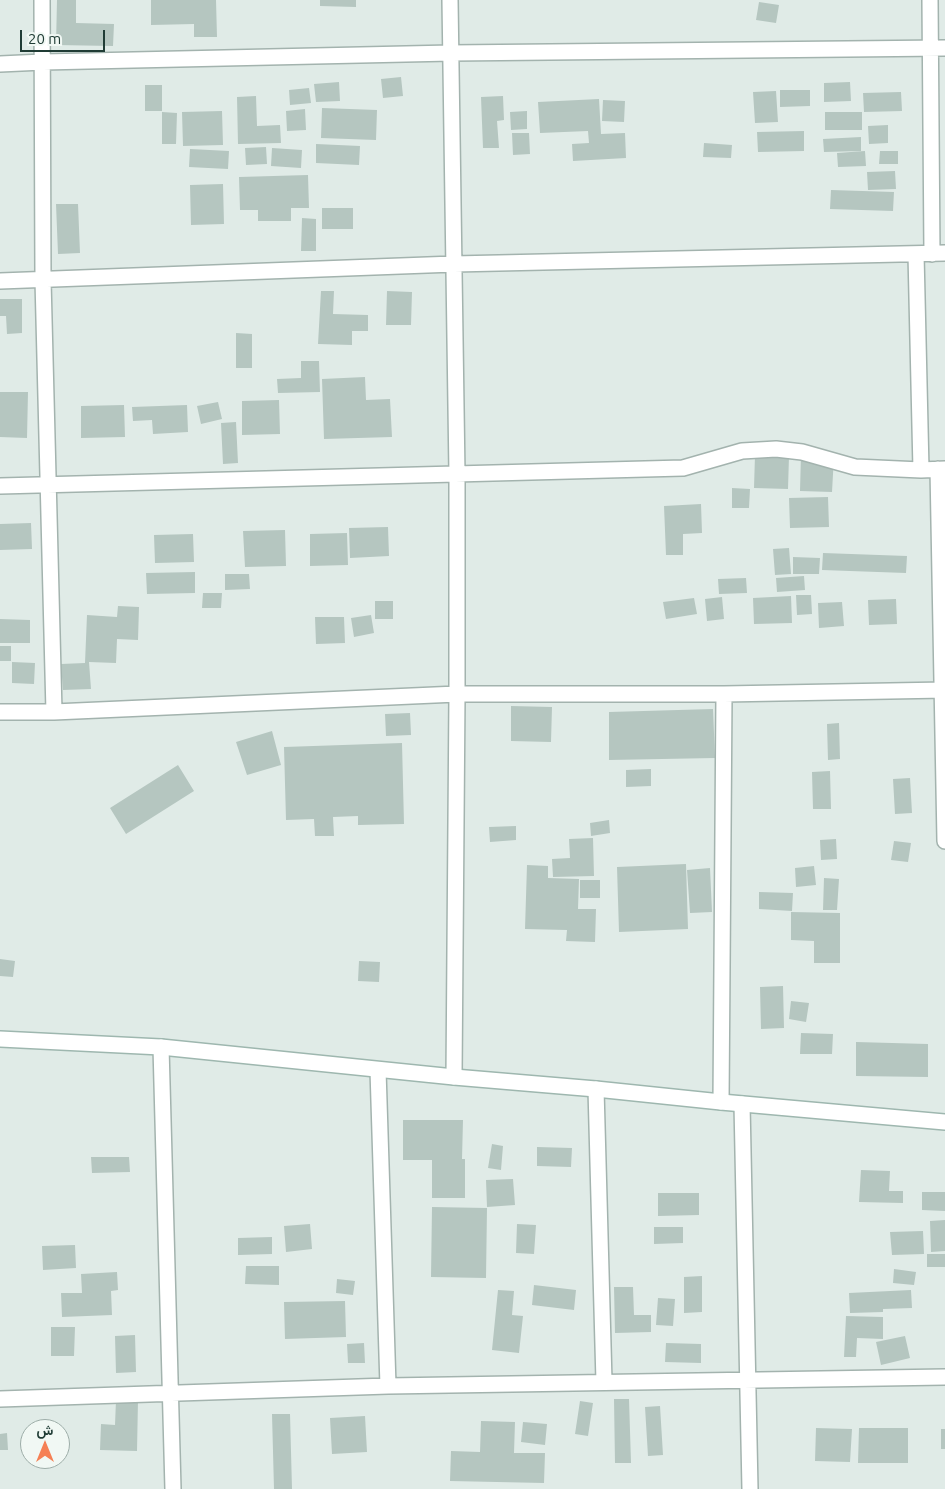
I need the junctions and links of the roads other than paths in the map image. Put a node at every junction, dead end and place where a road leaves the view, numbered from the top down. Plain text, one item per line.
1 (42, 0) edge
2 (450, 0) edge
3 (930, 0) edge
4 (938, 48) edge
5 (451, 53) junction
6 (43, 62) junction
7 (0, 64) edge
8 (939, 253) edge
9 (916, 254) junction
10 (454, 264) junction
11 (43, 280) junction
12 (0, 281) edge
13 (941, 469) edge
14 (921, 470) junction
15 (457, 474) junction
16 (47, 485) junction
17 (0, 486) edge
18 (944, 690) edge
19 (457, 694) junction
20 (724, 694) junction
21 (0, 712) edge
22 (54, 712) junction
23 (945, 841) edge
24 (0, 1039) edge
25 (161, 1047) junction
26 (378, 1070) junction
27 (454, 1077) junction
28 (596, 1089) junction
29 (721, 1102) junction
30 (742, 1104) junction
31 (945, 1122) edge
32 (945, 1377) edge
33 (748, 1380) junction
34 (604, 1382) junction
35 (388, 1386) junction
36 (171, 1393) junction
37 (0, 1398) edge
38 (174, 1489) edge
39 (750, 1489) edge

1 - 6 street
2 - 5 street
3 - 4 street
4 - 5 street
4 - 8 street
5 - 6 street
5 - 10 street
6 - 7 street
6 - 11 street
8 - 9 street
9 - 10 street
9 - 14 street
10 - 11 street
10 - 15 street
11 - 12 street
11 - 16 street
13 - 14 street
13 - 18 street
14 - 15 street
15 - 16 street
15 - 19 street
16 - 17 street
16 - 22 street
18 - 20 street
18 - 23 street
19 - 20 street
19 - 22 street
19 - 27 street
20 - 29 street
21 - 22 street
24 - 25 street
25 - 26 street
25 - 36 street
26 - 27 street
26 - 35 street
27 - 28 street
28 - 29 street
28 - 34 street
29 - 30 street
30 - 31 street
30 - 33 street
32 - 33 street
33 - 34 street
33 - 39 street
34 - 35 street
35 - 36 street
36 - 37 street
36 - 38 street

